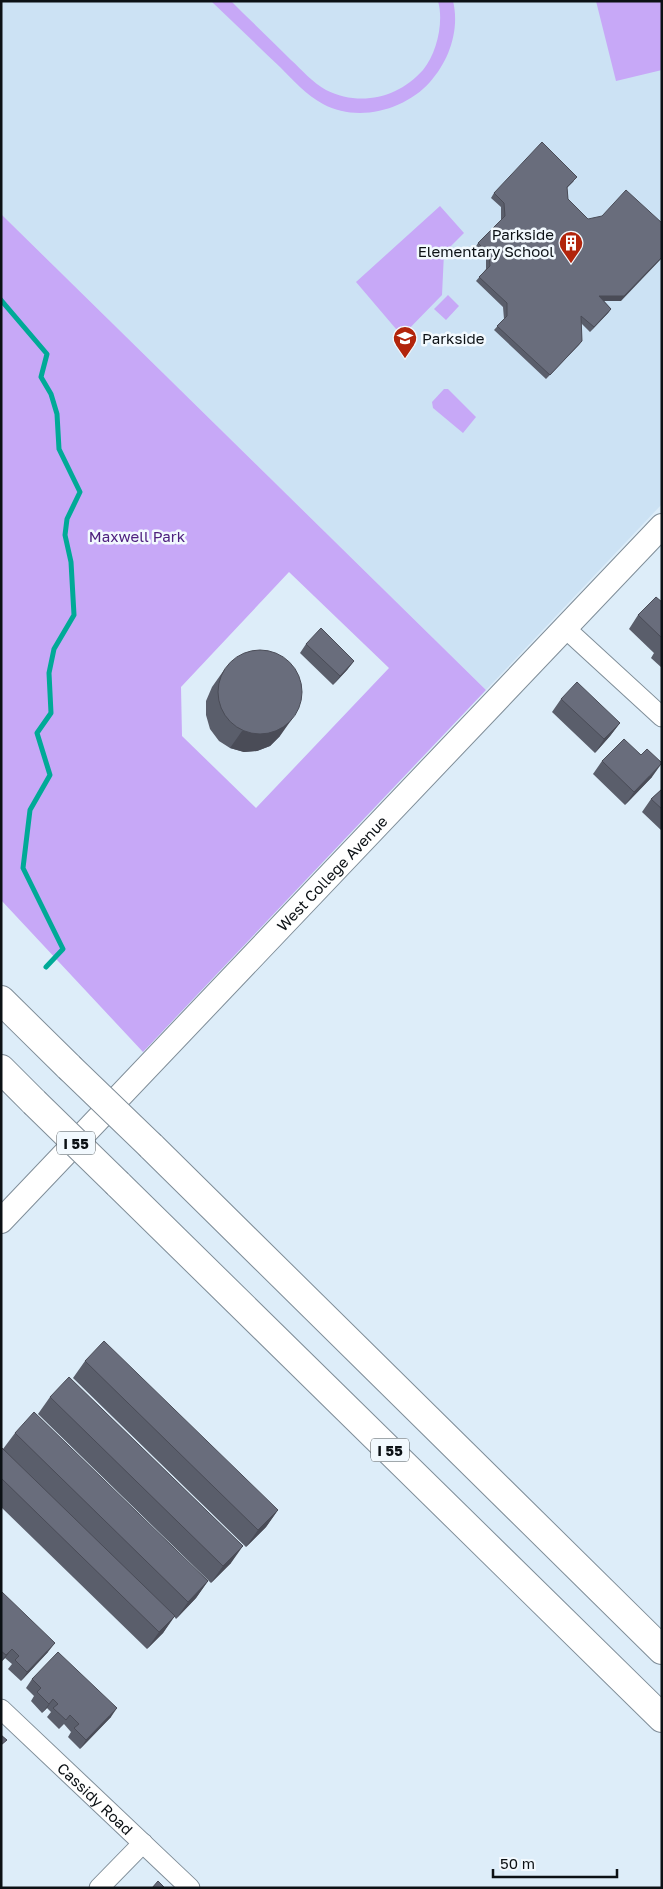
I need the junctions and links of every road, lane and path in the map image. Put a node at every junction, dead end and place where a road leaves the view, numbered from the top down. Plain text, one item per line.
1 (662, 526) edge
2 (565, 628) junction
3 (662, 716) edge
4 (1, 1000) edge
5 (1, 1069) edge
6 (1, 1221) edge
7 (662, 1650) edge
8 (1, 1709) edge
9 (662, 1718) edge
10 (143, 1843) junction
11 (99, 1888) edge
12 (190, 1888) edge

1 - 2 main road, West College Avenue
2 - 3 street
2 - 6 main road, West College Avenue
4 - 7 highway, bridge
5 - 9 highway, I 55, bridge
8 - 10 street, Cassidy Road
10 - 11 street
10 - 12 street, Cassidy Road

